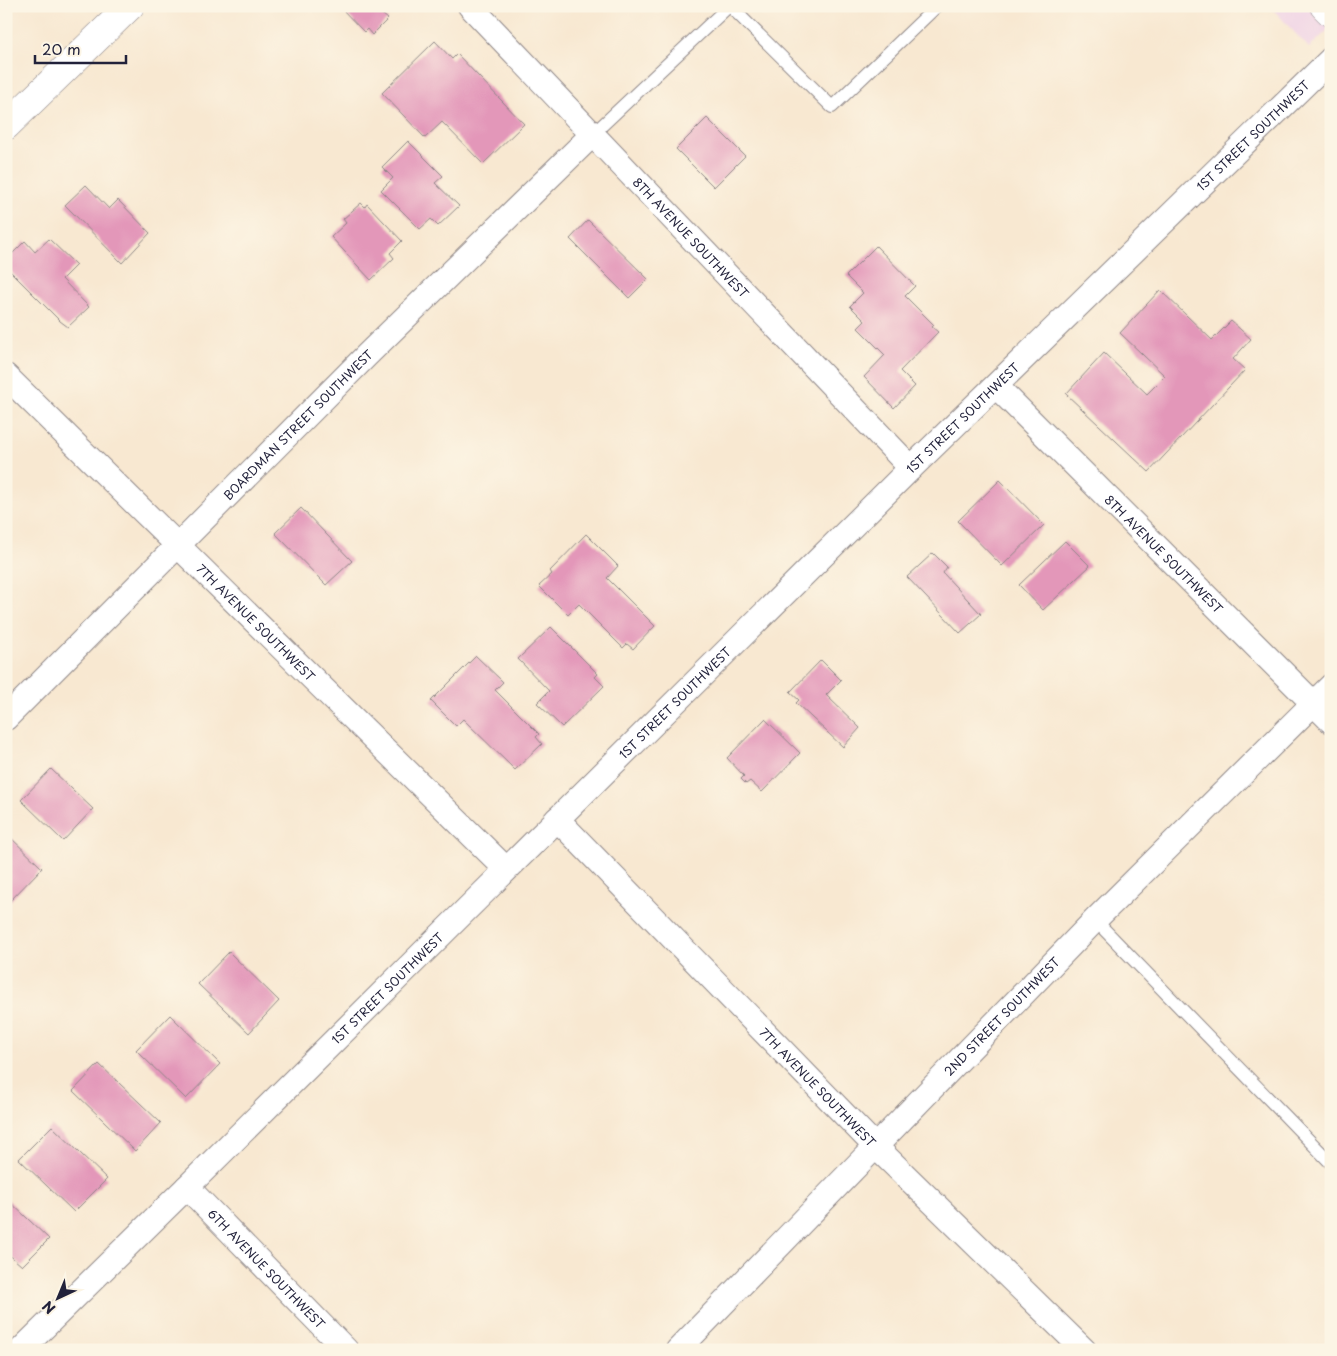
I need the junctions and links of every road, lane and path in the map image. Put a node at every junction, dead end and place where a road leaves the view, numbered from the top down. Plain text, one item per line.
1 (130, 6) edge
2 (470, 6) edge
3 (729, 6) edge
4 (936, 6) edge
5 (1324, 6) edge
6 (1331, 13) edge
7 (1331, 59) edge
8 (6, 126) edge
9 (593, 134) junction
10 (6, 376) edge
11 (996, 387) junction
12 (911, 468) junction
13 (178, 544) junction
14 (1331, 686) edge
15 (1313, 703) junction
16 (6, 718) edge
17 (1331, 721) edge
18 (557, 819) junction
19 (506, 869) junction
20 (1095, 920) junction
21 (875, 1146) junction
22 (1331, 1163) edge
23 (187, 1187) junction
24 (21, 1350) edge
25 (346, 1350) edge
26 (678, 1350) edge
27 (1084, 1350) edge

1 - 8 street
2 - 9 street, 8TH AVENUE SOUTHWEST
3 - 4 lane
3 - 9 lane
5 - 6 street
7 - 11 street, 1ST STREET SOUTHWEST
9 - 12 street, 8TH AVENUE SOUTHWEST
9 - 13 street, BOARDMAN STREET SOUTHWEST
10 - 13 street, 7TH AVENUE SOUTHWEST
11 - 12 street, 1ST STREET SOUTHWEST
11 - 15 street, 8TH AVENUE SOUTHWEST
12 - 18 street, 1ST STREET SOUTHWEST
13 - 16 street, BOARDMAN STREET SOUTHWEST
13 - 19 street, 7TH AVENUE SOUTHWEST
14 - 15 street, 2ND STREET SOUTHWEST
15 - 17 street, 8TH AVENUE SOUTHWEST
15 - 20 street, 2ND STREET SOUTHWEST
18 - 19 street, 1ST STREET SOUTHWEST
18 - 21 street, 7TH AVENUE SOUTHWEST
19 - 23 street, 1ST STREET SOUTHWEST
20 - 21 street, 2ND STREET SOUTHWEST
20 - 22 lane
21 - 26 street, 2ND STREET SOUTHWEST
21 - 27 street, 7TH AVENUE SOUTHWEST
23 - 24 street, 1ST STREET SOUTHWEST
23 - 25 street, 6TH AVENUE SOUTHWEST

